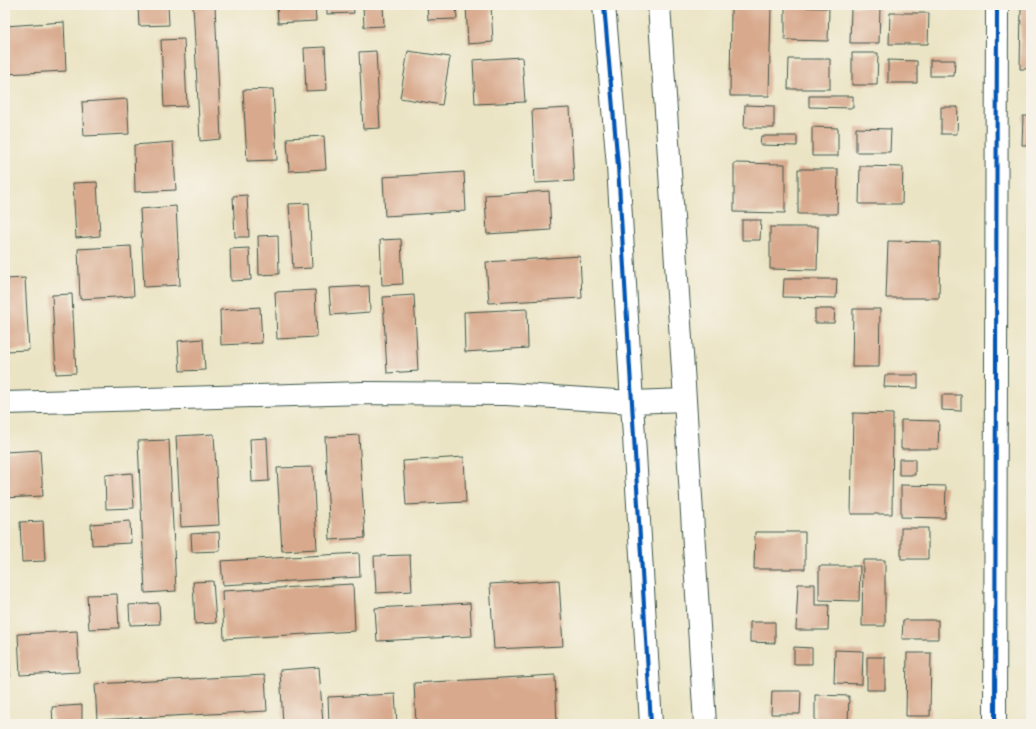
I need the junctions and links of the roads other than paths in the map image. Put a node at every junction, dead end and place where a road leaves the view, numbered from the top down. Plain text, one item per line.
1 (997, 5) edge
2 (603, 9) edge
3 (663, 9) edge
4 (685, 400) junction
5 (632, 402) junction
6 (5, 403) edge
7 (651, 724) edge
8 (705, 724) edge
9 (995, 724) edge

1 - 9 street
2 - 5 street
3 - 4 street
4 - 5 street
4 - 8 street
5 - 6 street
5 - 7 street

